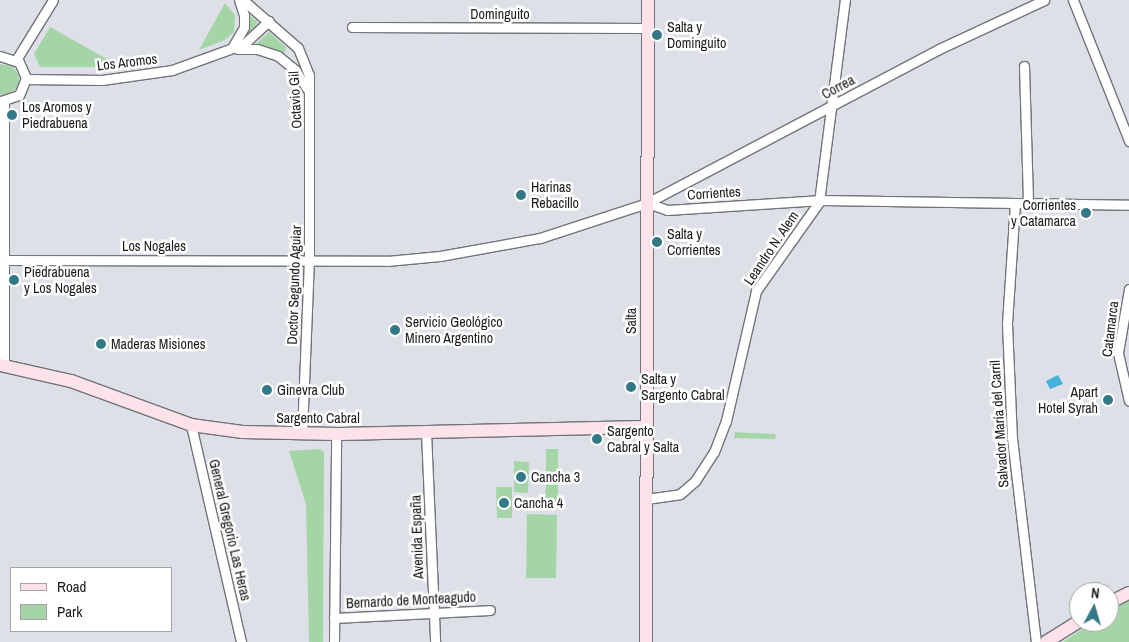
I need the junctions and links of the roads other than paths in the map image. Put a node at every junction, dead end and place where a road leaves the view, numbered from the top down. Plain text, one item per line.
1 (53, 0) edge
2 (238, 0) edge
3 (243, 0) edge
4 (648, 0) edge
5 (845, 0) edge
6 (1044, 0) edge
7 (1073, 0) edge
8 (269, 21) junction
9 (352, 27) dead end
10 (648, 28) junction
11 (228, 51) junction
12 (0, 56) edge
13 (16, 60) junction
14 (1024, 66) dead end
15 (26, 79) junction
16 (310, 96) junction
17 (2, 101) edge
18 (834, 104) junction
19 (310, 136) joint
20 (1129, 141) edge
21 (820, 200) junction
22 (1015, 203) junction
23 (647, 204) junction
24 (1028, 204) junction
25 (1129, 206) edge
26 (309, 259) junction
27 (3, 260) edge
28 (1129, 289) edge
29 (2, 365) edge
30 (1129, 401) edge
31 (191, 425) junction
32 (646, 427) junction
33 (426, 432) junction
34 (302, 434) junction
35 (336, 434) junction
36 (646, 499) junction
37 (490, 610) dead end
38 (434, 613) junction
39 (334, 618) junction
40 (1069, 627) edge
41 (241, 642) edge
42 (334, 642) edge
43 (435, 642) edge
44 (646, 642) edge
45 (1036, 642) edge
46 (1046, 642) edge

1 - 13 street
2 - 11 street
3 - 8 street, Octavio Gil
4 - 10 main road, Salta
5 - 18 street, Leandro N. Alem
6 - 18 street, Correa
7 - 20 street
8 - 11 street, Los Aromos
8 - 16 street, Octavio Gil
9 - 10 street, Dominguito
10 - 23 main road, Salta
11 - 15 street, Los Aromos
11 - 16 street, Los Aromos
12 - 13 street
13 - 15 street
14 - 24 street
15 - 17 street
16 - 19 street, Octavio Gil
17 - 27 street
18 - 21 street, Leandro N. Alem
18 - 23 street, Correa
19 - 26 street, Doctor Segundo Aguiar
21 - 22 street, Corrientes
21 - 23 street, Corrientes
21 - 36 street, Leandro N. Alem
22 - 24 street, Corrientes
22 - 45 street, Salvador María del Carril
23 - 26 street
23 - 32 main road, Salta
24 - 25 street, Corrientes
26 - 27 street, Los Nogales
26 - 34 street, Doctor Segundo Aguiar
27 - 29 street
28 - 30 street, Catamarca
29 - 31 main road, Sargento Cabral
31 - 34 main road, Sargento Cabral
31 - 41 street, General Gregorio Las Heras
32 - 33 main road, Sargento Cabral
32 - 36 main road, Salta
33 - 35 main road, Sargento Cabral
33 - 38 street, Avenida España
34 - 35 main road, Sargento Cabral
35 - 39 street
36 - 44 main road, Salta
37 - 38 street, Bernardo de Monteagudo
38 - 39 street, Bernardo de Monteagudo
38 - 43 street, Avenida España
39 - 42 street
40 - 46 main road

